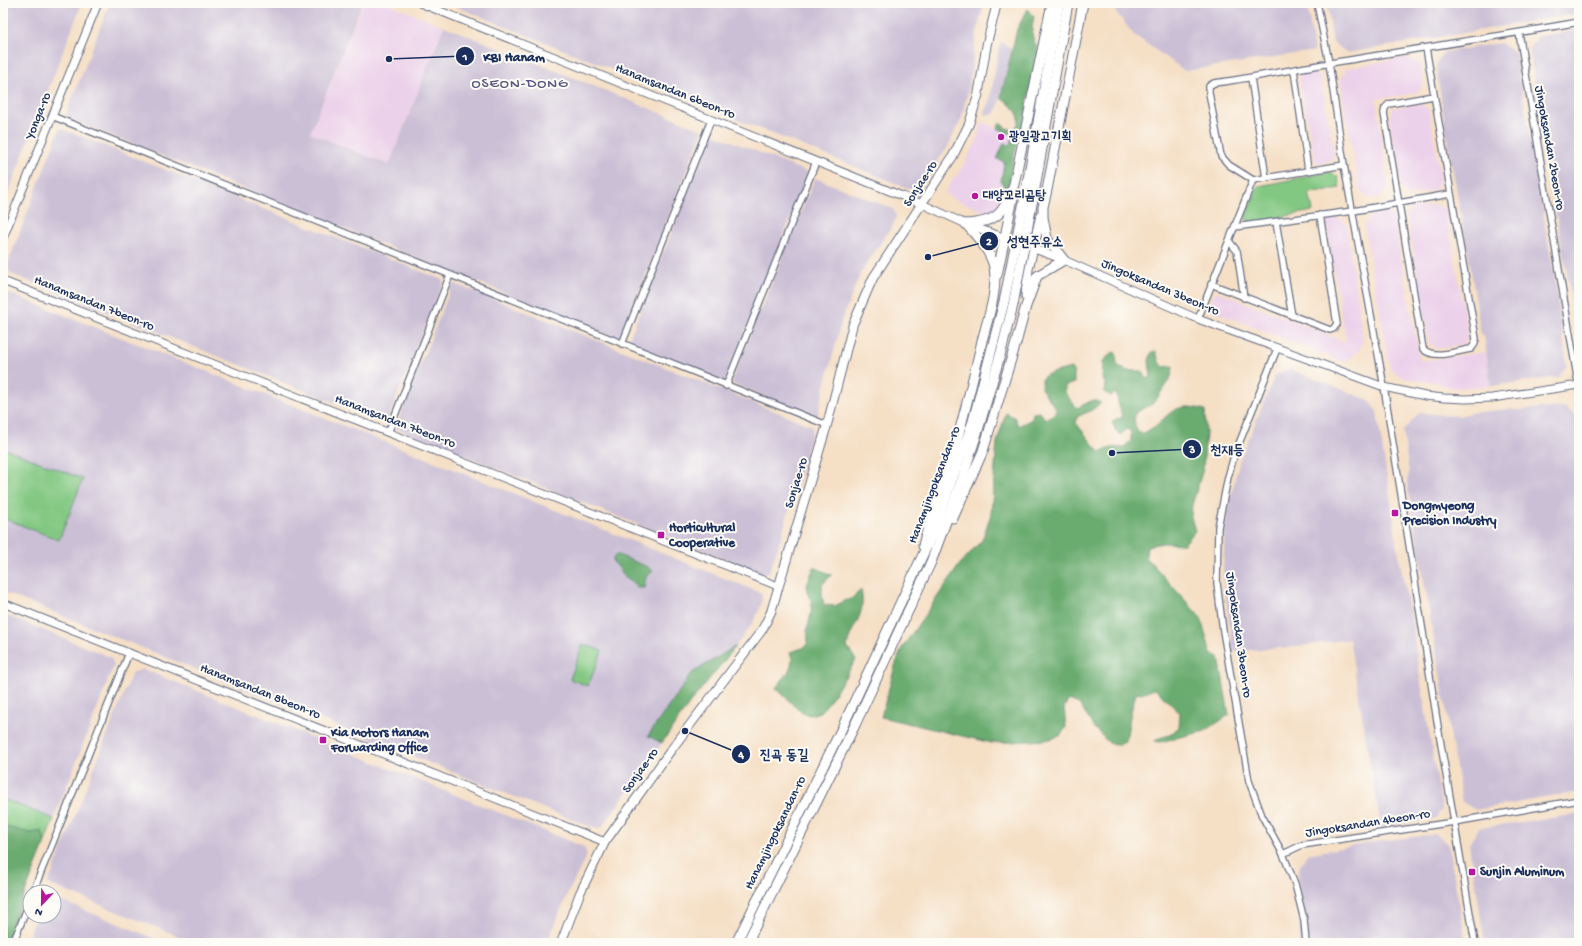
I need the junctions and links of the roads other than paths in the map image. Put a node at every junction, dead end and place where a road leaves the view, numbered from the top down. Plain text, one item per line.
1 (98, 3) edge
2 (420, 3) edge
3 (997, 3) edge
4 (1052, 3) edge
5 (1059, 3) edge
6 (1068, 3) edge
7 (1082, 3) edge
8 (1317, 3) edge
9 (1579, 22) edge
10 (1518, 33) junction
11 (1426, 48) junction
12 (1329, 63) junction
13 (1294, 70) junction
14 (1252, 78) junction
15 (1433, 96) junction
16 (52, 116) junction
17 (711, 120) junction
18 (816, 162) junction
19 (1344, 165) junction
20 (1308, 170) junction
21 (1266, 178) junction
22 (1253, 180) junction
23 (1014, 184) junction
24 (1450, 194) junction
25 (1029, 197) junction
26 (1398, 203) junction
27 (922, 204) junction
28 (1043, 207) junction
29 (1353, 211) junction
30 (1320, 215) junction
31 (1276, 222) junction
32 (966, 224) junction
33 (1235, 227) junction
34 (1004, 237) junction
35 (3, 238) edge
36 (1229, 241) junction
37 (1033, 248) junction
38 (1064, 260) junction
39 (450, 275) junction
40 (3, 281) edge
41 (1211, 284) junction
42 (995, 285) junction
43 (1244, 298) junction
44 (1009, 303) junction
45 (1026, 306) junction
46 (1292, 316) junction
47 (1198, 319) junction
48 (622, 344) junction
49 (1277, 349) junction
50 (726, 386) junction
51 (1579, 386) edge
52 (1384, 387) junction
53 (827, 425) junction
54 (388, 433) junction
55 (920, 560) junction
56 (931, 562) junction
57 (778, 586) junction
58 (3, 603) edge
59 (129, 653) junction
60 (1579, 800) edge
61 (1454, 822) junction
62 (605, 842) junction
63 (1283, 854) junction
64 (37, 884) edge
65 (22, 922) edge
66 (14, 943) edge
67 (561, 943) edge
68 (736, 943) edge
69 (747, 943) edge
70 (1306, 943) edge
71 (1475, 943) edge

1 - 16 street, Yonga-ro
2 - 17 street, Hanamsandan 6beon-ro
3 - 27 main road, Sonjae-ro
4 - 23 highway
5 - 25 highway, Hanamjingoksandan-ro
6 - 25 highway, Hanamjingoksandan-ro
7 - 28 highway
8 - 12 street
9 - 10 street
10 - 11 street
10 - 51 street, Jingoksandan 2beon-ro
11 - 12 street
11 - 15 street
12 - 13 street
12 - 19 street
13 - 14 street
13 - 20 street
14 - 21 street
14 - 22 street
15 - 24 street
15 - 26 street
16 - 35 street, Yonga-ro
16 - 39 street
17 - 18 street, Hanamsandan 6beon-ro
17 - 48 street
18 - 27 street, Hanamsandan 6beon-ro
18 - 50 street
19 - 20 street
19 - 29 street
20 - 21 street
21 - 22 street
22 - 33 street
23 - 32 highway
23 - 34 highway
24 - 26 street
24 - 26 street
25 - 44 highway, Hanamjingoksandan-ro, bridge
26 - 29 street
27 - 32 street, Hanamsandan 6beon-ro
27 - 53 main road, Sonjae-ro
28 - 37 highway
28 - 38 highway
29 - 30 street
29 - 52 street
30 - 31 street
30 - 46 street
31 - 33 street
31 - 46 street
32 - 34 street, Jingoksandan 3beon-ro
32 - 42 highway
33 - 36 street
34 - 37 street, Jingoksandan 3beon-ro
34 - 42 highway
36 - 41 street
36 - 43 street
37 - 38 street, Jingoksandan 3beon-ro
37 - 45 highway
38 - 45 highway
38 - 47 street, Jingoksandan 3beon-ro
39 - 48 street
39 - 54 street
40 - 54 street, Hanamsandan 7beon-ro
41 - 43 street
41 - 47 street
42 - 55 highway
43 - 46 street
44 - 55 highway, Hanamjingoksandan-ro
44 - 56 highway, Hanamjingoksandan-ro
45 - 56 highway
47 - 49 street, Jingoksandan 3beon-ro
48 - 50 street
49 - 52 street, Jingoksandan 3beon-ro
49 - 63 street, Jingoksandan 3beon-ro
50 - 53 street
51 - 52 street, Jingoksandan 3beon-ro
52 - 61 street
53 - 57 main road, Sonjae-ro
54 - 57 street, Hanamsandan 7beon-ro
55 - 68 highway, Hanamjingoksandan-ro
56 - 69 highway, Hanamjingoksandan-ro
57 - 62 main road, Sonjae-ro
58 - 59 street, Hanamsandan 8beon-ro
59 - 62 street, Hanamsandan 8beon-ro
59 - 64 street
60 - 61 street, Jingoksandan 4beon-ro
61 - 63 street, Jingoksandan 4beon-ro
61 - 71 street
62 - 67 main road, Sonjae-ro
63 - 70 street
65 - 66 street

